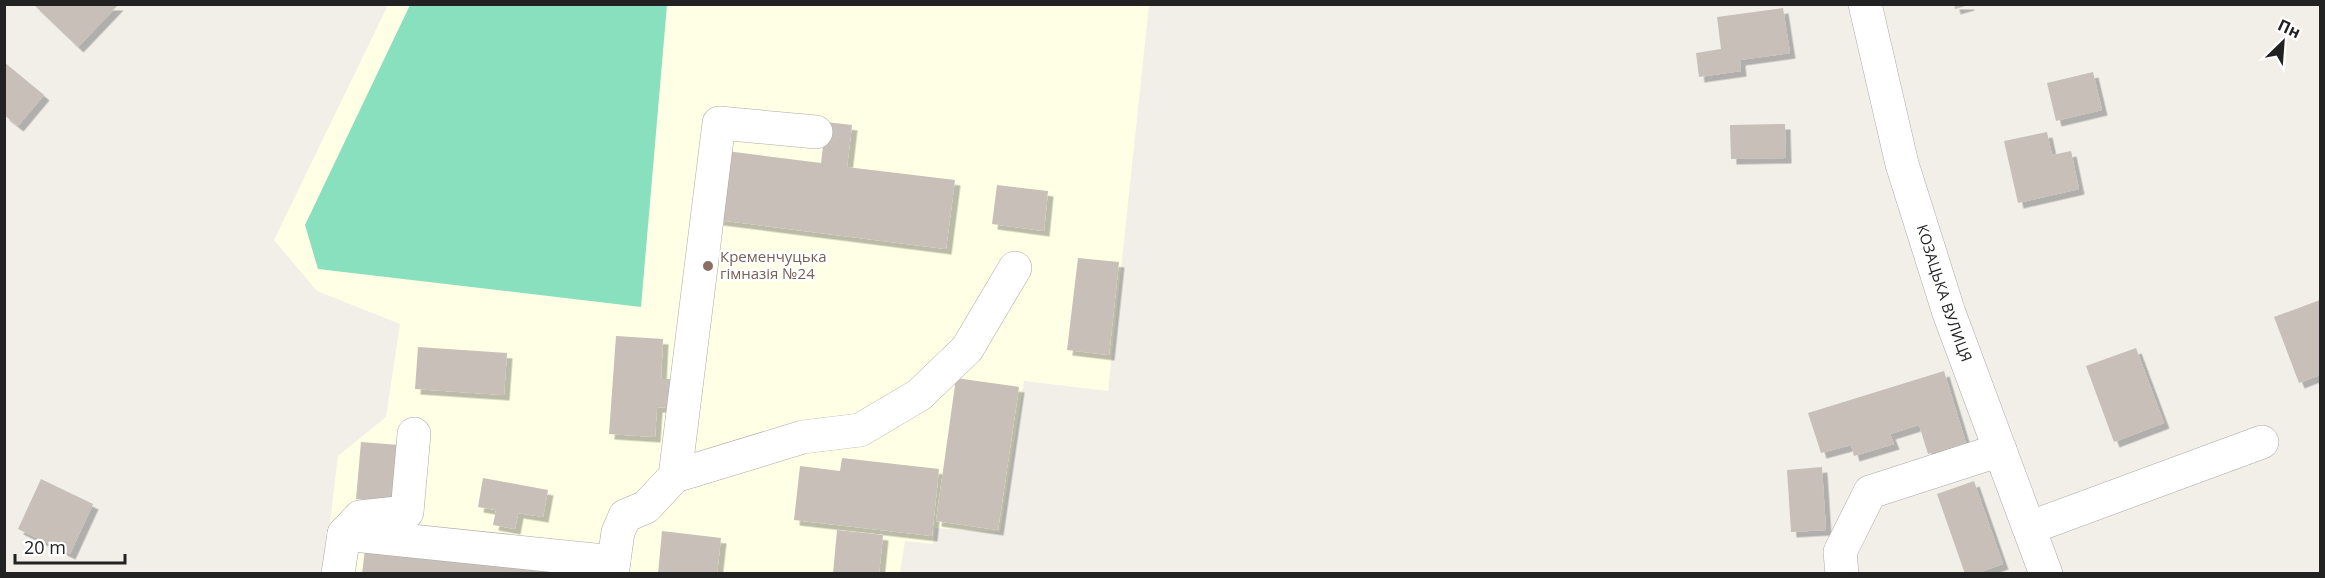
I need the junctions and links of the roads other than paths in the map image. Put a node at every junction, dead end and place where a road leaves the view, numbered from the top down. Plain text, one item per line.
1 (1865, 4) edge
2 (816, 132) dead end
3 (1015, 268) dead end
4 (414, 434) dead end
5 (2262, 442) dead end
6 (2000, 450) junction
7 (675, 476) junction
8 (2029, 528) junction
9 (344, 534) junction
10 (613, 568) edge
11 (338, 573) edge
12 (1842, 573) edge
13 (2046, 573) edge

1 - 6 street, КОЗАЦЬКА ВУЛИЦЯ
2 - 7 street
3 - 7 street
4 - 9 street
5 - 8 street
6 - 8 street, КОЗАЦЬКА ВУЛИЦЯ
6 - 12 street
7 - 10 street
8 - 13 street, КОЗАЦЬКА ВУЛИЦЯ
9 - 10 street
9 - 11 street

